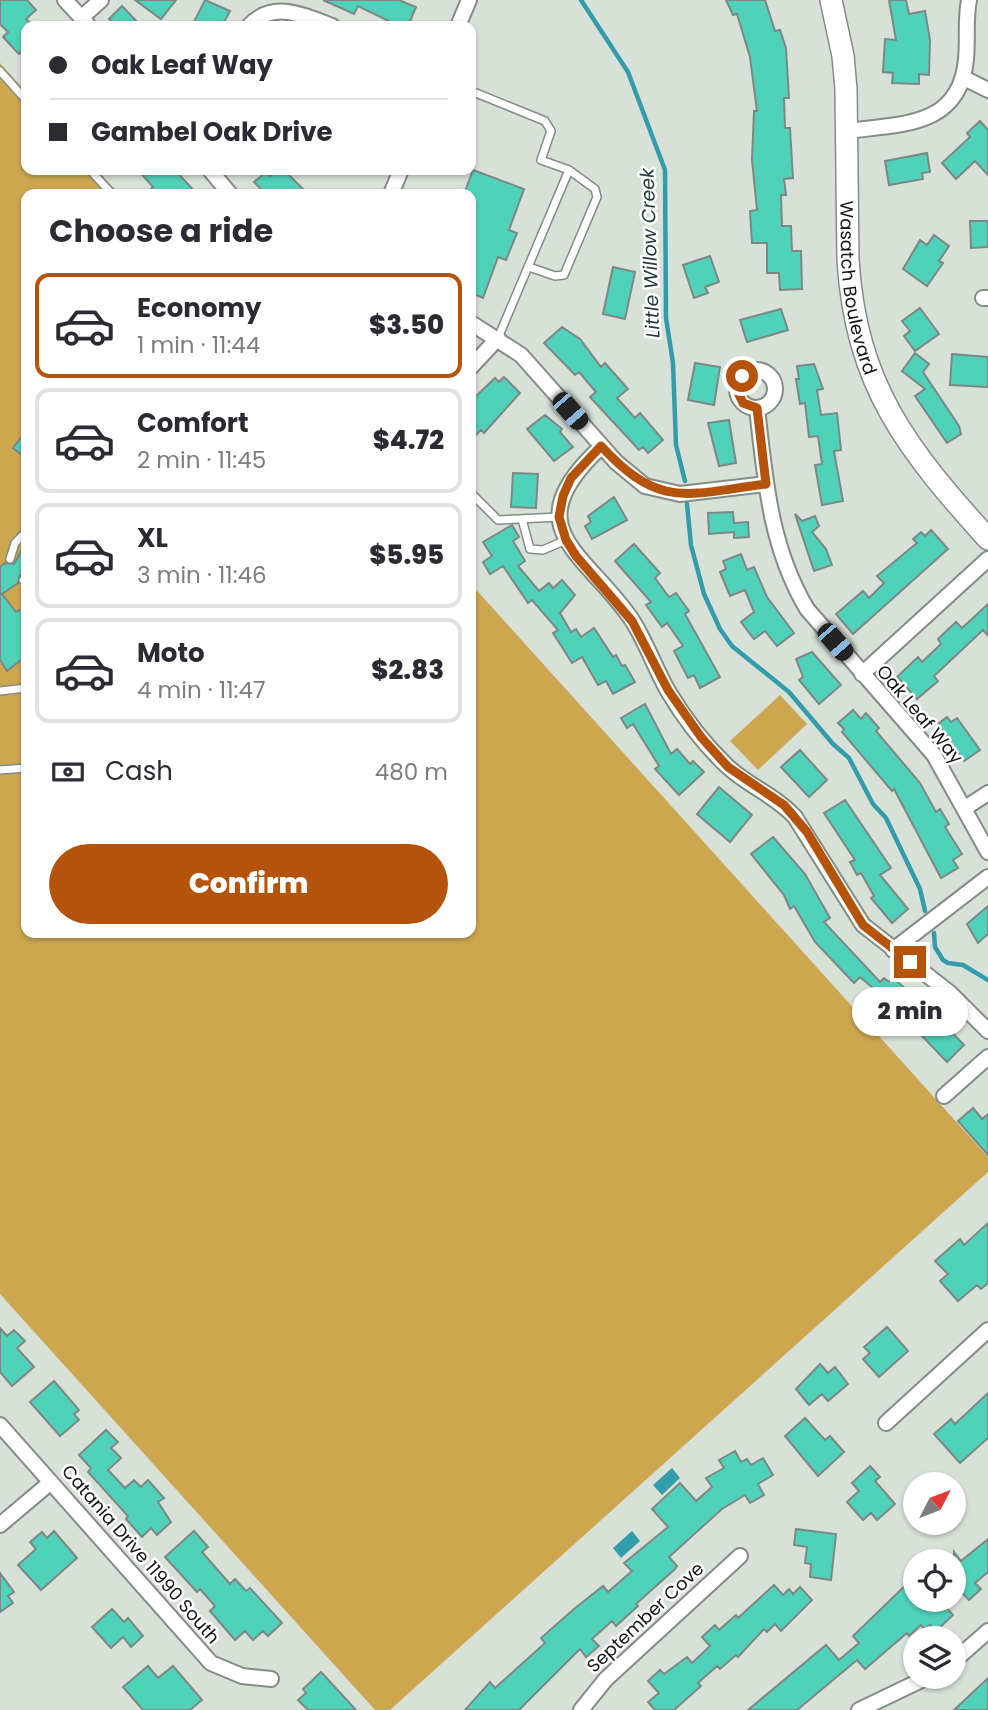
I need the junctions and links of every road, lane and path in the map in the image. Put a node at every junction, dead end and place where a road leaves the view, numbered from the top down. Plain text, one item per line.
1 (65, 0) edge
2 (101, 0) edge
3 (469, 0) edge
4 (831, 0) edge
5 (969, 0) edge
6 (84, 21) edge
7 (86, 21) edge
8 (254, 21) edge
9 (316, 21) edge
10 (460, 21) edge
11 (0, 71) edge
12 (964, 78) junction
13 (988, 90) edge
14 (476, 92) edge
15 (21, 94) edge
16 (846, 131) junction
17 (569, 170) junction
18 (95, 175) edge
19 (214, 175) edge
20 (107, 189) edge
21 (226, 189) edge
22 (529, 267) junction
23 (476, 326) edge
24 (498, 338) junction
25 (476, 362) edge
26 (757, 408) dead end
27 (601, 446) junction
28 (766, 484) junction
29 (476, 498) edge
30 (559, 517) junction
31 (522, 519) junction
32 (21, 538) edge
33 (988, 539) edge
34 (566, 540) junction
35 (10, 559) dead end
36 (988, 559) edge
37 (862, 674) junction
38 (21, 689) edge
39 (0, 691) edge
40 (21, 768) edge
41 (0, 770) edge
42 (988, 793) edge
43 (965, 808) junction
44 (988, 852) edge
45 (988, 877) edge
46 (892, 950) junction
47 (988, 1031) edge
48 (988, 1056) edge
49 (944, 1096) dead end
50 (988, 1330) edge
51 (886, 1423) dead end
52 (0, 1425) edge
53 (51, 1482) junction
54 (0, 1525) edge
55 (740, 1556) dead end
56 (988, 1631) edge
57 (966, 1650) edge
58 (271, 1679) dead end
59 (903, 1689) edge
60 (581, 1710) edge
61 (859, 1710) edge

1 - 6 street
2 - 7 street
3 - 10 street
4 - 16 main road, Wasatch Boulevard
5 - 12 street
8 - 9 street
11 - 15 lane
12 - 13 street
12 - 16 street
14 - 17 lane
16 - 33 main road, Wasatch Boulevard
17 - 22 lane
17 - 22 lane
18 - 20 lane
19 - 21 street
22 - 24 lane
23 - 24 street
24 - 25 street
24 - 27 street
26 - 28 street, Oak Leaf Way
27 - 28 street
27 - 30 street
28 - 37 street, Oak Leaf Way
29 - 31 lane
30 - 31 lane
30 - 34 street
31 - 34 lane
32 - 35 lane
34 - 46 street
36 - 37 street
37 - 43 street, Oak Leaf Way
38 - 39 lane
40 - 41 lane
42 - 43 street
43 - 44 street, Oak Leaf Way
45 - 46 street
46 - 47 street
48 - 49 street
50 - 51 street
52 - 53 street, Catania Drive 11990 South
53 - 54 street
53 - 58 street, Catania Drive 11990 South
55 - 60 street, September Cove
56 - 57 street
59 - 61 street

